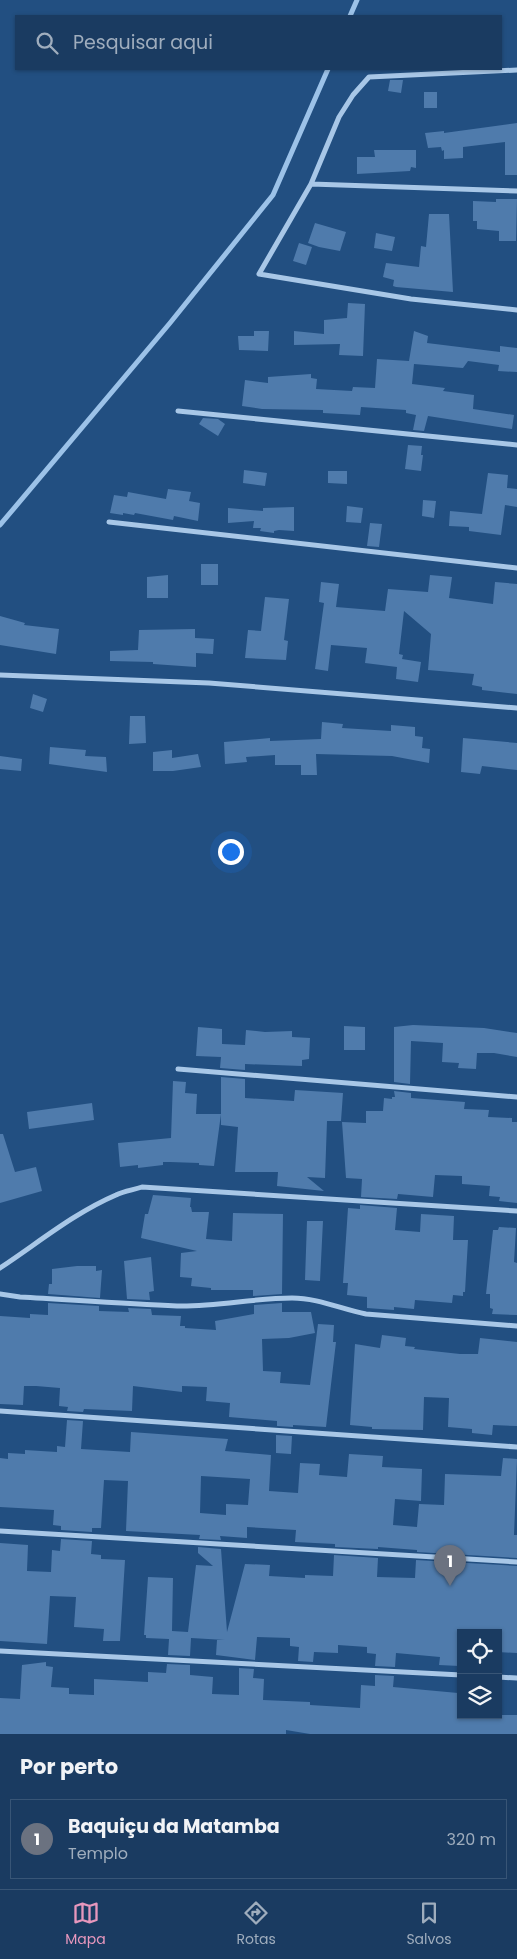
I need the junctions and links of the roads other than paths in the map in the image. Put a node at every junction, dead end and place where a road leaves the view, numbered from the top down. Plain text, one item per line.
1 (517, 70) edge
2 (311, 184) junction
3 (517, 191) edge
4 (517, 310) edge
5 (178, 412) dead end
6 (517, 444) edge
7 (109, 522) dead end
8 (517, 568) edge
9 (0, 675) edge
10 (517, 708) edge
11 (178, 1069) dead end
12 (517, 1097) edge
13 (517, 1210) edge
14 (0, 1268) edge
15 (0, 1294) edge
16 (517, 1326) edge
17 (0, 1411) edge
18 (517, 1447) edge
19 (0, 1531) edge
20 (517, 1562) edge
21 (0, 1652) edge
22 (457, 1675) edge
23 (502, 1677) edge
24 (517, 1678) edge

1 - 2 street
2 - 3 street
2 - 4 street
5 - 6 street
7 - 8 street
9 - 10 street
11 - 12 street
13 - 14 street
15 - 16 street
17 - 18 street
19 - 20 street
21 - 22 street
23 - 24 street

